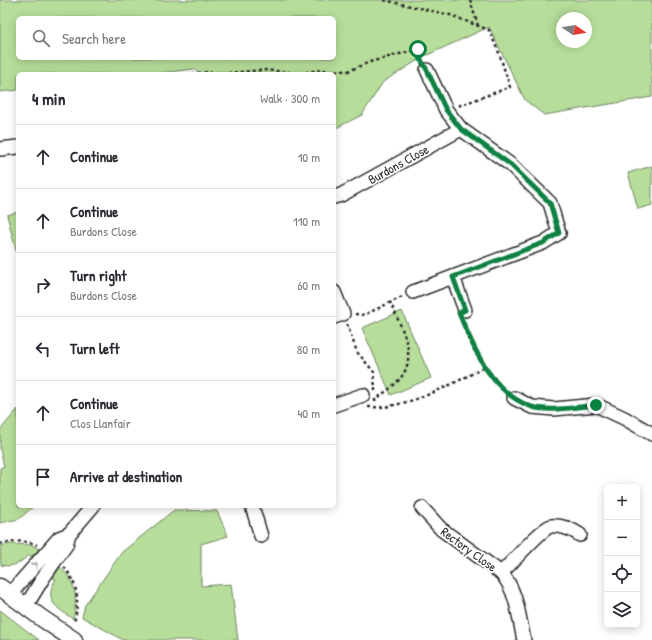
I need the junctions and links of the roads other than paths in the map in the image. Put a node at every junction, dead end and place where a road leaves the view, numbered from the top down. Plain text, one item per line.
1 (427, 70) road end
2 (461, 129) junction
3 (16, 147) edge
4 (0, 149) edge
5 (336, 196) edge
6 (453, 277) junction
7 (413, 292) road end
8 (336, 304) edge
9 (465, 310) road end
10 (338, 316) edge
11 (361, 395) road end
12 (514, 398) road end
13 (336, 404) edge
14 (652, 434) edge
15 (91, 508) edge
16 (253, 508) edge
17 (422, 508) dead end
18 (580, 535) dead end
19 (261, 536) dead end
20 (51, 556) junction
21 (501, 573) junction
22 (5, 590) edge
23 (26, 606) junction
24 (74, 640) edge
25 (524, 640) edge

1 - 2 street
2 - 5 street, Burdons Close
2 - 6 street
3 - 4 street
6 - 7 street
6 - 9 street
8 - 10 street
11 - 13 street
12 - 14 street
15 - 20 street
16 - 19 street
17 - 21 street, Rectory Close
18 - 21 street, Rectory Close
22 -> 20 street
20 - 23 street
21 - 25 street, Rectory Close
22 - 23 main road
23 - 24 main road

